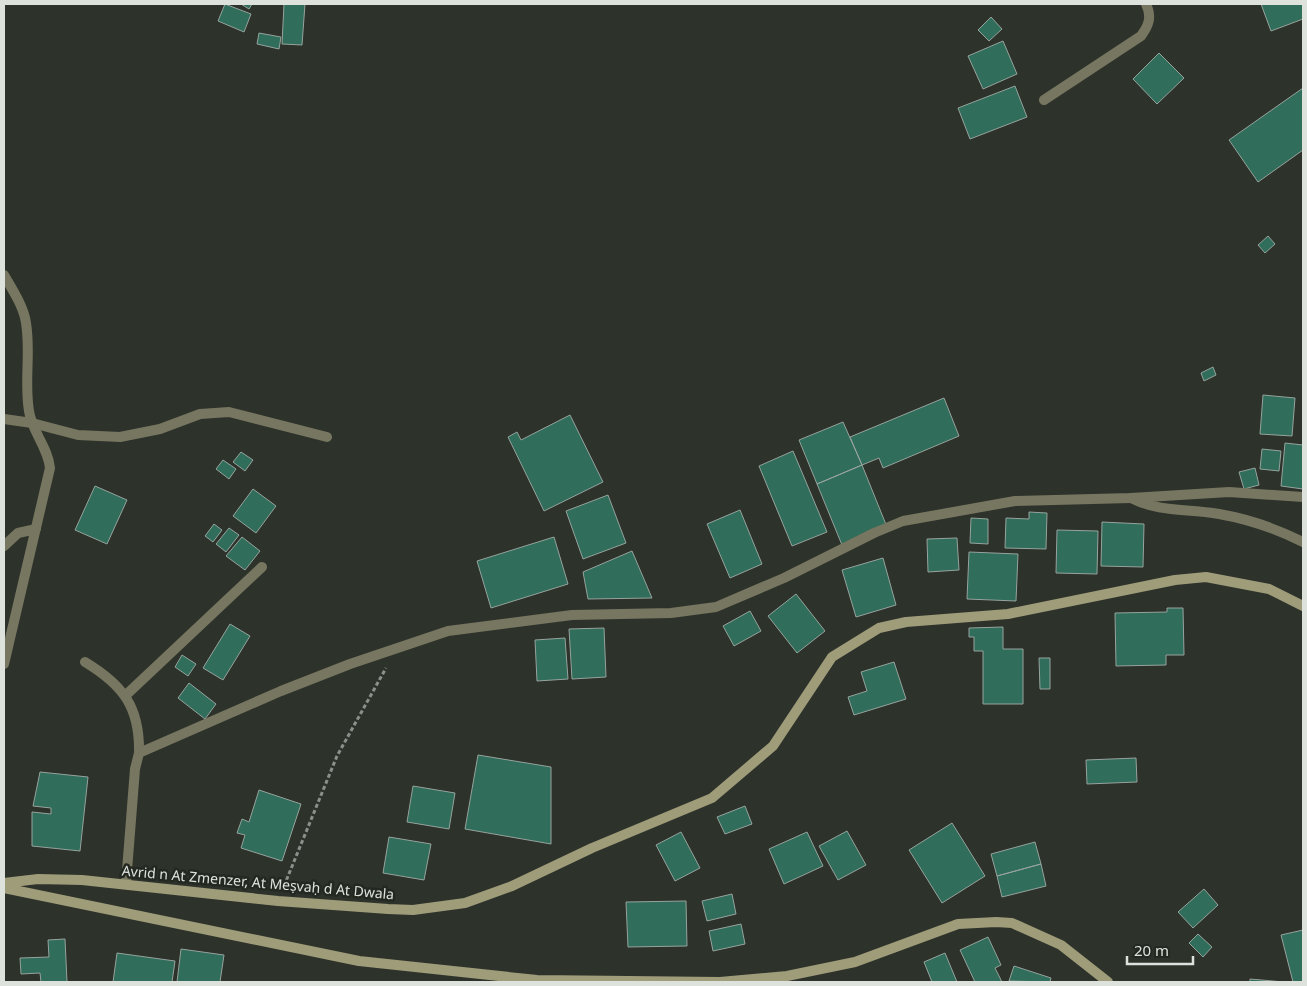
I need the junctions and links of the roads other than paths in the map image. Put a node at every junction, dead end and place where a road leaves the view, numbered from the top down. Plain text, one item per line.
1 (1146, 4) edge
2 (1044, 100) dead end
3 (4, 275) edge
4 (4, 419) edge
5 (32, 423) junction
6 (327, 437) dead end
7 (1131, 498) junction
8 (1303, 498) edge
9 (36, 529) junction
10 (1303, 542) edge
11 (4, 546) edge
12 (262, 567) dead end
13 (1303, 606) edge
14 (85, 662) dead end
15 (4, 664) edge
16 (126, 695) junction
17 (139, 753) junction
18 (4, 883) edge
19 (126, 883) junction
20 (4, 888) edge
21 (1108, 982) edge

1 - 2 street
3 - 5 street
4 - 5 street
5 - 6 street
5 - 9 street
7 - 8 street
7 - 10 street
7 - 17 street
9 - 11 street
9 - 15 street
12 - 16 street
13 - 19 main road, Avrid n At Zmenzer, At Meṣvaḥ d At Dwala
14 - 16 street
16 - 17 street
17 - 19 street
18 - 19 main road, Avrid n At Zmenzer, At Meṣvaḥ d At Dwala
20 - 21 main road

